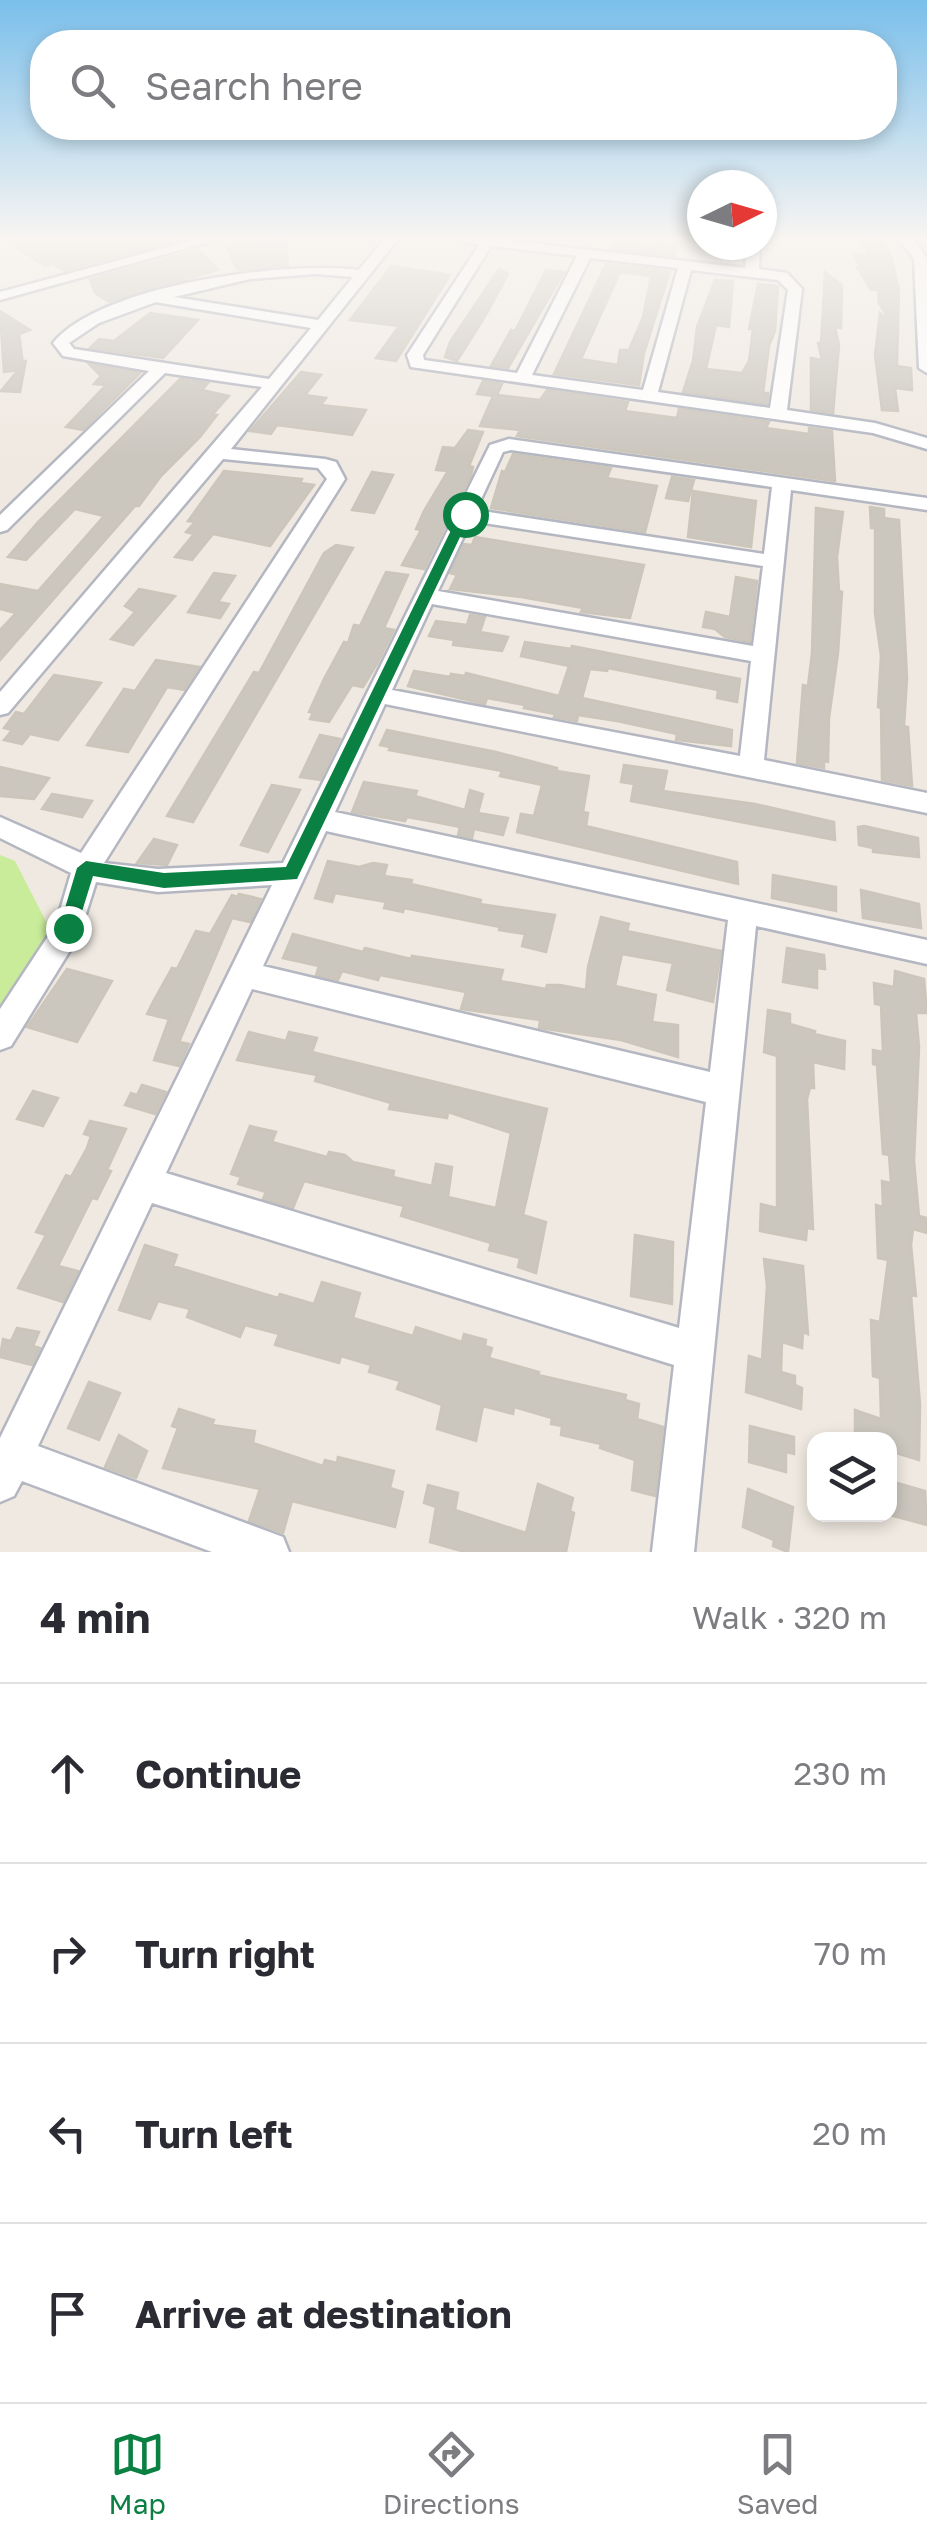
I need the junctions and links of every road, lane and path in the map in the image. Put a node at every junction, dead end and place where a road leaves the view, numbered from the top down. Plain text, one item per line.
1 (118, 311) edge
2 (239, 311) edge
3 (333, 311) edge
4 (444, 311) edge
5 (556, 311) edge
6 (673, 311) edge
7 (792, 311) edge
8 (922, 311) edge
9 (323, 325) junction
10 (161, 368) junction
11 (927, 368) edge
12 (520, 381) junction
13 (272, 384) junction
14 (649, 397) junction
15 (778, 414) junction
16 (927, 444) edge
17 (218, 452) junction
18 (782, 485) junction
19 (927, 504) edge
20 (465, 514) junction
21 (0, 526) edge
22 (775, 562) junction
23 (428, 596) junction
24 (766, 656) junction
25 (379, 695) junction
26 (0, 707) edge
27 (750, 767) junction
28 (927, 803) edge
29 (318, 820) junction
30 (0, 827) edge
31 (86, 868) junction
32 (291, 874) junction
33 (743, 912) junction
34 (927, 952) edge
35 (244, 974) junction
36 (0, 1036) edge
37 (725, 1091) junction
38 (141, 1183) junction
39 (694, 1352) junction
40 (6, 1470) edge
41 (268, 1552) edge
42 (673, 1552) edge

1 - 10 street
2 - 9 street
3 - 9 street
4 - 12 street
5 - 12 street
6 - 14 street
7 - 15 street
8 - 11 street
9 - 13 street
10 - 13 street
10 - 21 street
12 - 14 street
13 - 17 street
14 - 15 street
15 - 16 street
17 - 26 street
17 - 31 street
18 - 19 street
18 - 20 street
18 - 22 street
20 - 22 street
20 - 23 street
22 - 24 street
23 - 24 street
23 - 25 street
24 - 27 street
25 - 27 street
25 - 29 street
27 - 28 street
29 - 32 street
29 - 33 street
30 - 31 street
31 - 32 street
31 - 36 street
32 - 35 street
33 - 34 street
33 - 37 street
35 - 37 street
35 - 38 street
37 - 39 street
38 - 39 street
38 - 40 street
39 - 42 street
40 - 41 street

